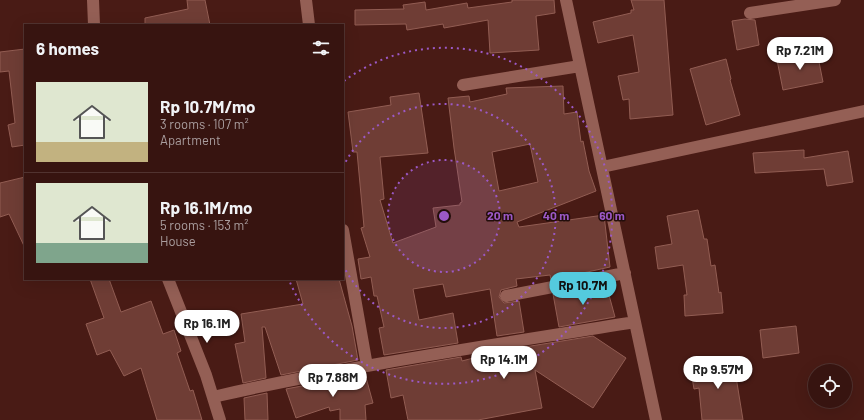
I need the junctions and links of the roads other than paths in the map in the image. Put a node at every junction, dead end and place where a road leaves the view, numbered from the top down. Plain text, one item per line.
1 (93, 0) edge
2 (306, 0) edge
3 (566, 0) edge
4 (835, 0) edge
5 (750, 13) dead end
6 (94, 24) edge
7 (309, 24) edge
8 (580, 66) junction
9 (463, 86) dead end
10 (864, 111) edge
11 (602, 168) junction
12 (344, 236) edge
13 (625, 273) junction
14 (168, 280) edge
15 (506, 296) dead end
16 (635, 322) junction
17 (367, 366) junction
18 (213, 397) junction
19 (220, 420) edge
20 (656, 420) edge

1 - 6 street
2 - 7 street
3 - 8 street
4 - 5 street
8 - 9 street
8 - 11 street
10 - 11 street
11 - 13 street
12 - 17 street
13 - 15 street
13 - 16 street
14 - 18 street
16 - 17 street
16 - 20 street
17 - 18 street
18 - 19 street

